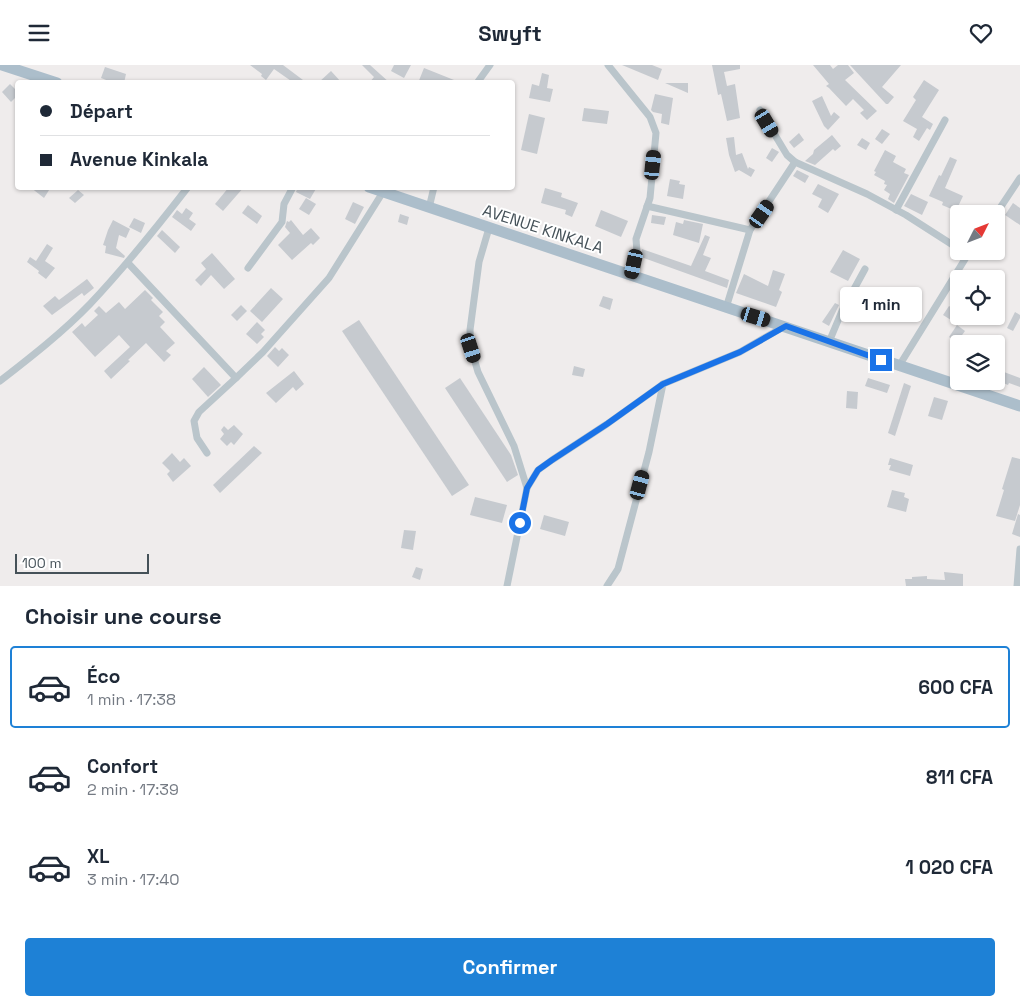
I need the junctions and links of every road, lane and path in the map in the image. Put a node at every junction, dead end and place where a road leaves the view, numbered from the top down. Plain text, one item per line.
1 (2, 65) edge
2 (490, 65) edge
3 (608, 65) edge
4 (48, 80) edge
5 (479, 80) edge
6 (760, 110) dead end
7 (945, 121) dead end
8 (795, 163) junction
9 (1020, 178) edge
10 (186, 190) edge
11 (291, 190) edge
12 (377, 190) edge
13 (433, 190) edge
14 (383, 192) junction
15 (1002, 205) edge
16 (647, 206) junction
17 (429, 208) junction
18 (896, 210) junction
19 (489, 228) junction
20 (750, 231) junction
21 (950, 242) edge
22 (959, 260) edge
23 (128, 263) junction
24 (248, 268) dead end
25 (865, 269) dead end
26 (632, 275) junction
27 (726, 308) junction
28 (786, 326) junction
29 (829, 341) junction
30 (899, 366) junction
31 (236, 378) junction
32 (0, 381) edge
33 (663, 384) junction
34 (1020, 406) edge
35 (207, 453) dead end
36 (527, 488) junction
37 (1020, 549) edge
38 (507, 586) edge
39 (607, 586) edge
40 (1017, 586) edge

1 - 4 main road
2 - 5 street
3 - 16 street
6 - 8 street
7 - 18 street
8 - 18 street
8 - 20 street
9 - 15 street
10 - 23 street
11 - 24 street
12 - 14 main road, AVENUE KINKALA
13 - 17 street
14 - 17 main road, AVENUE KINKALA
14 - 31 street
16 - 20 street
16 - 26 street
17 - 19 main road, AVENUE KINKALA
18 - 21 street
19 - 26 main road, AVENUE KINKALA
19 - 36 street
20 - 27 street
22 - 30 street
23 - 31 street
23 - 32 street
25 - 29 street
26 - 27 main road, AVENUE KINKALA
27 - 28 main road, AVENUE KINKALA
28 - 29 main road, AVENUE KINKALA
28 - 33 street
29 - 30 main road, AVENUE KINKALA
30 - 34 main road, AVENUE KINKALA
31 - 35 street
33 - 36 street
33 - 39 street
36 - 38 street
37 - 40 street

